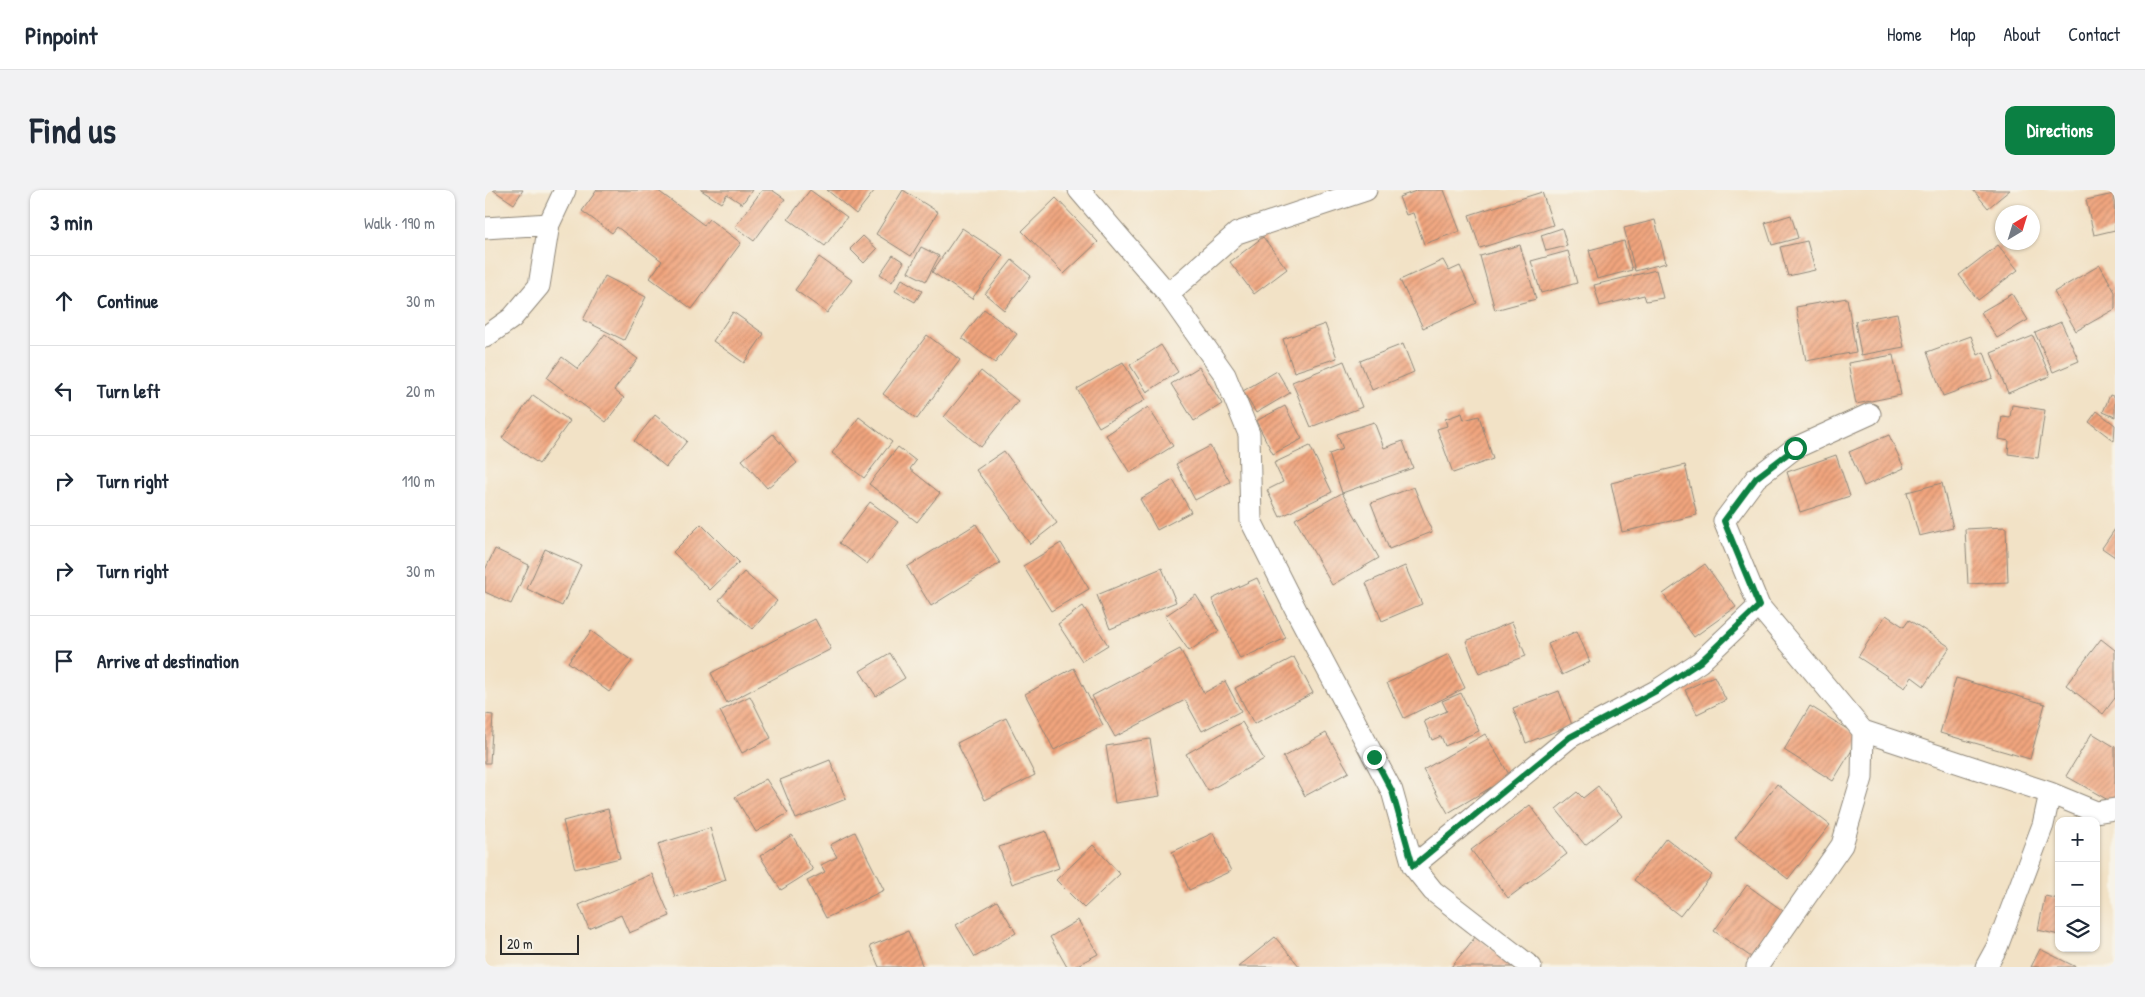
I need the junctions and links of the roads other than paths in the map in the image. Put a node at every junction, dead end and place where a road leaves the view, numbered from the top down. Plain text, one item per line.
1 (565, 190) edge
2 (1079, 190) edge
3 (1366, 190) edge
4 (549, 224) junction
5 (485, 228) edge
6 (1168, 294) junction
7 (485, 337) edge
8 (1871, 414) dead end
9 (1759, 606) junction
10 (1863, 731) junction
11 (2050, 793) junction
12 (2115, 808) edge
13 (1413, 866) junction
14 (1531, 967) edge
15 (1757, 967) edge
16 (1986, 967) edge

1 - 4 street
2 - 6 street
3 - 6 street
4 - 5 street
4 - 7 street
6 - 13 street
8 - 9 street
9 - 10 street
9 - 13 street
10 - 11 street
10 - 15 street
11 - 12 street
11 - 16 street
13 - 14 street

